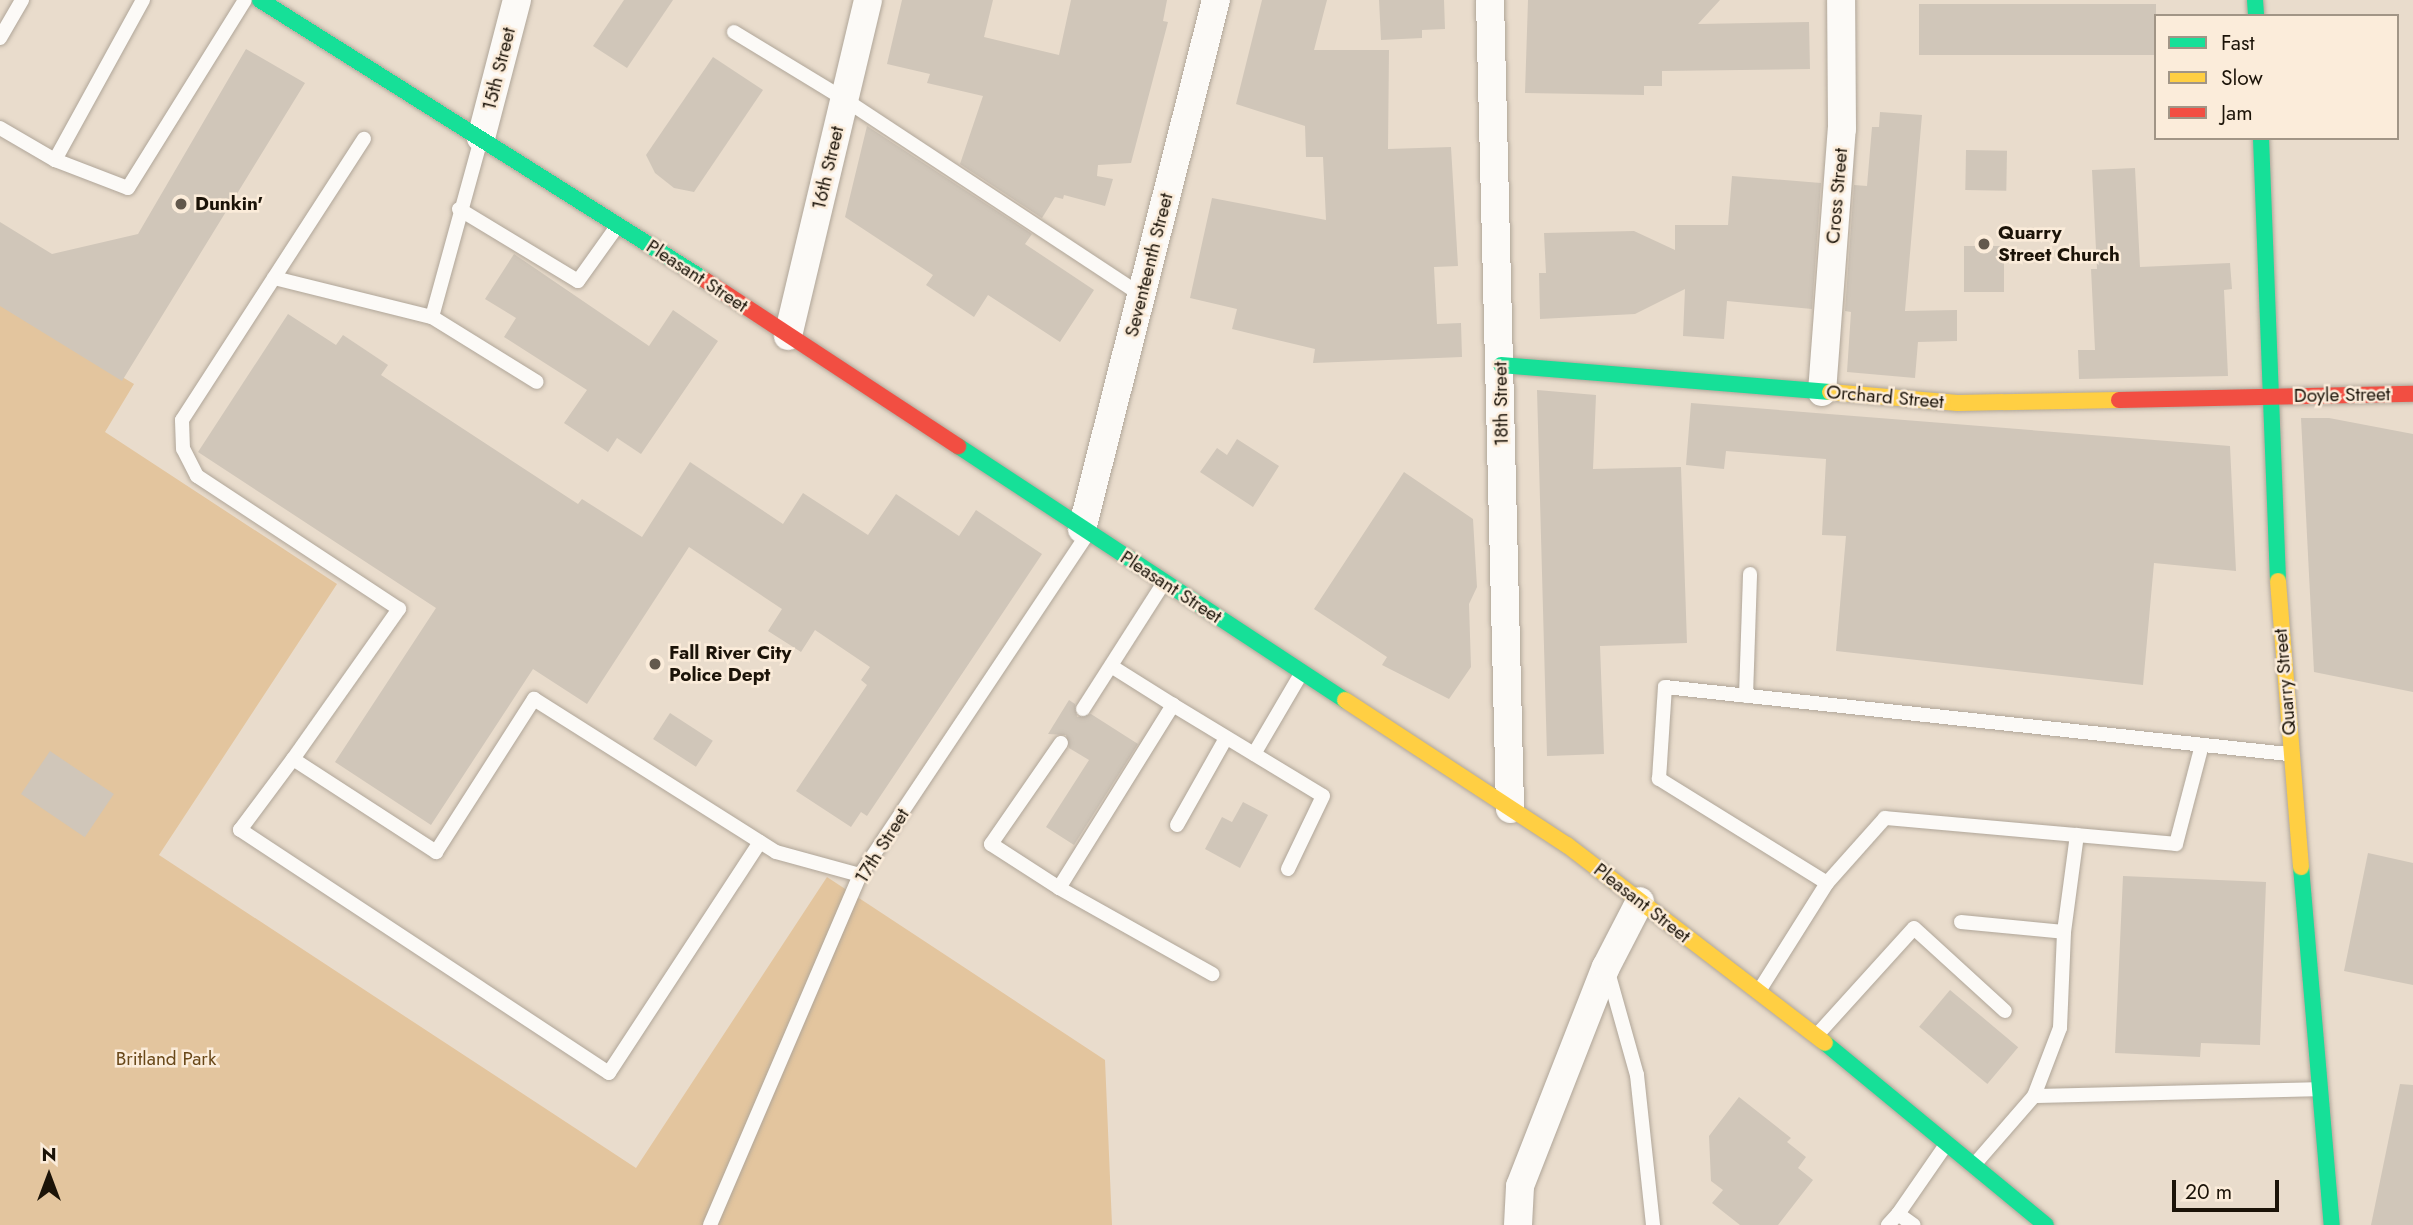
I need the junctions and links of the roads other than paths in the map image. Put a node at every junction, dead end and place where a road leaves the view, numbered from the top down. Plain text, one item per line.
1 (22, 0) edge
2 (143, 0) edge
3 (245, 0) edge
4 (260, 0) edge
5 (517, 0) edge
6 (868, 0) edge
7 (1216, 0) edge
8 (1490, 0) edge
9 (1841, 0) edge
10 (734, 32) dead end
11 (0, 38) edge
12 (844, 99) junction
13 (0, 128) edge
14 (481, 138) junction
15 (364, 139) dead end
16 (2261, 140) edge
17 (55, 160) junction
18 (459, 209) junction
19 (619, 224) junction
20 (274, 278) junction
21 (1141, 295) junction
22 (432, 317) junction
23 (788, 336) junction
24 (1500, 365) junction
25 (537, 382) dead end
26 (1822, 392) junction
27 (2413, 394) edge
28 (2271, 396) junction
29 (1085, 531) junction
30 (1751, 574) dead end
31 (1164, 583) junction
32 (1111, 666) junction
33 (1302, 673) junction
34 (1746, 696) junction
35 (1173, 705) junction
36 (1083, 709) dead end
37 (1226, 738) junction
38 (1061, 743) dead end
39 (2203, 745) junction
40 (1254, 754) junction
41 (2291, 754) junction
42 (293, 759) junction
43 (1510, 809) junction
44 (1177, 825) dead end
45 (2077, 835) junction
46 (760, 842) junction
47 (1288, 869) dead end
48 (860, 875) junction
49 (1827, 883) junction
50 (1059, 888) junction
51 (1640, 901) junction
52 (1961, 922) dead end
53 (2063, 932) junction
54 (1606, 967) junction
55 (1212, 974) dead end
56 (1759, 993) junction
57 (2005, 1011) dead end
58 (1816, 1037) junction
59 (2320, 1088) junction
60 (2034, 1096) junction
61 (1947, 1144) junction
62 (1973, 1166) junction
63 (1893, 1219) edge
64 (710, 1225) edge
65 (1518, 1225) edge
66 (1653, 1225) edge
67 (1914, 1225) edge
68 (2046, 1225) edge
69 (2332, 1225) edge

1 - 11 lane
2 - 17 lane
3 - 17 lane
4 - 14 main road, Pleasant Street
5 - 14 street, 15th Street
6 - 12 street, 16th Street
7 - 21 street, Seventeenth Street
8 - 24 street, 18th Street
9 - 26 street, Cross Street
10 - 12 lane
12 - 21 lane
12 - 23 street, 16th Street
13 - 17 lane
14 - 18 lane
14 - 19 main road, Pleasant Street
15 - 20 lane
16 - 28 main road, Quarry Street
18 - 19 lane
18 - 22 lane
19 - 23 main road, Pleasant Street
20 - 22 lane
20 - 42 lane
21 - 29 street, Seventeenth Street
22 - 25 lane
23 - 29 main road, Pleasant Street
24 - 26 main road, Orchard Street
24 - 43 street, 18th Street
26 - 28 main road, Orchard Street
27 - 28 main road, Doyle Street
28 - 41 main road, Quarry Street
29 - 31 main road, Pleasant Street
29 - 48 lane, 17th Street
30 - 34 lane
31 - 32 lane
31 - 33 main road, Pleasant Street
32 - 35 lane
32 - 36 lane
33 - 40 lane
33 - 43 main road, Pleasant Street
34 - 39 lane
34 - 49 lane
35 - 37 lane
35 - 50 lane
37 - 40 lane
37 - 44 lane
38 - 50 lane
39 - 41 lane
39 - 45 lane
40 - 47 lane
41 - 59 main road, Quarry Street
42 - 46 lane
42 - 46 lane
43 - 51 main road, Pleasant Street
45 - 49 lane
45 - 53 lane
46 - 48 lane
48 - 64 lane, 17th Street
49 - 56 lane
50 - 55 lane
51 - 54 street
51 - 56 main road, Pleasant Street
52 - 53 lane
53 - 60 lane
54 - 65 street
54 - 66 lane
56 - 58 main road, Pleasant Street
57 - 58 lane
58 - 61 main road, Pleasant Street
59 - 60 lane
59 - 69 main road, Quarry Street
60 - 62 lane
61 - 62 main road, Pleasant Street
61 - 63 lane
62 - 68 main road, Pleasant Street
63 - 67 lane

